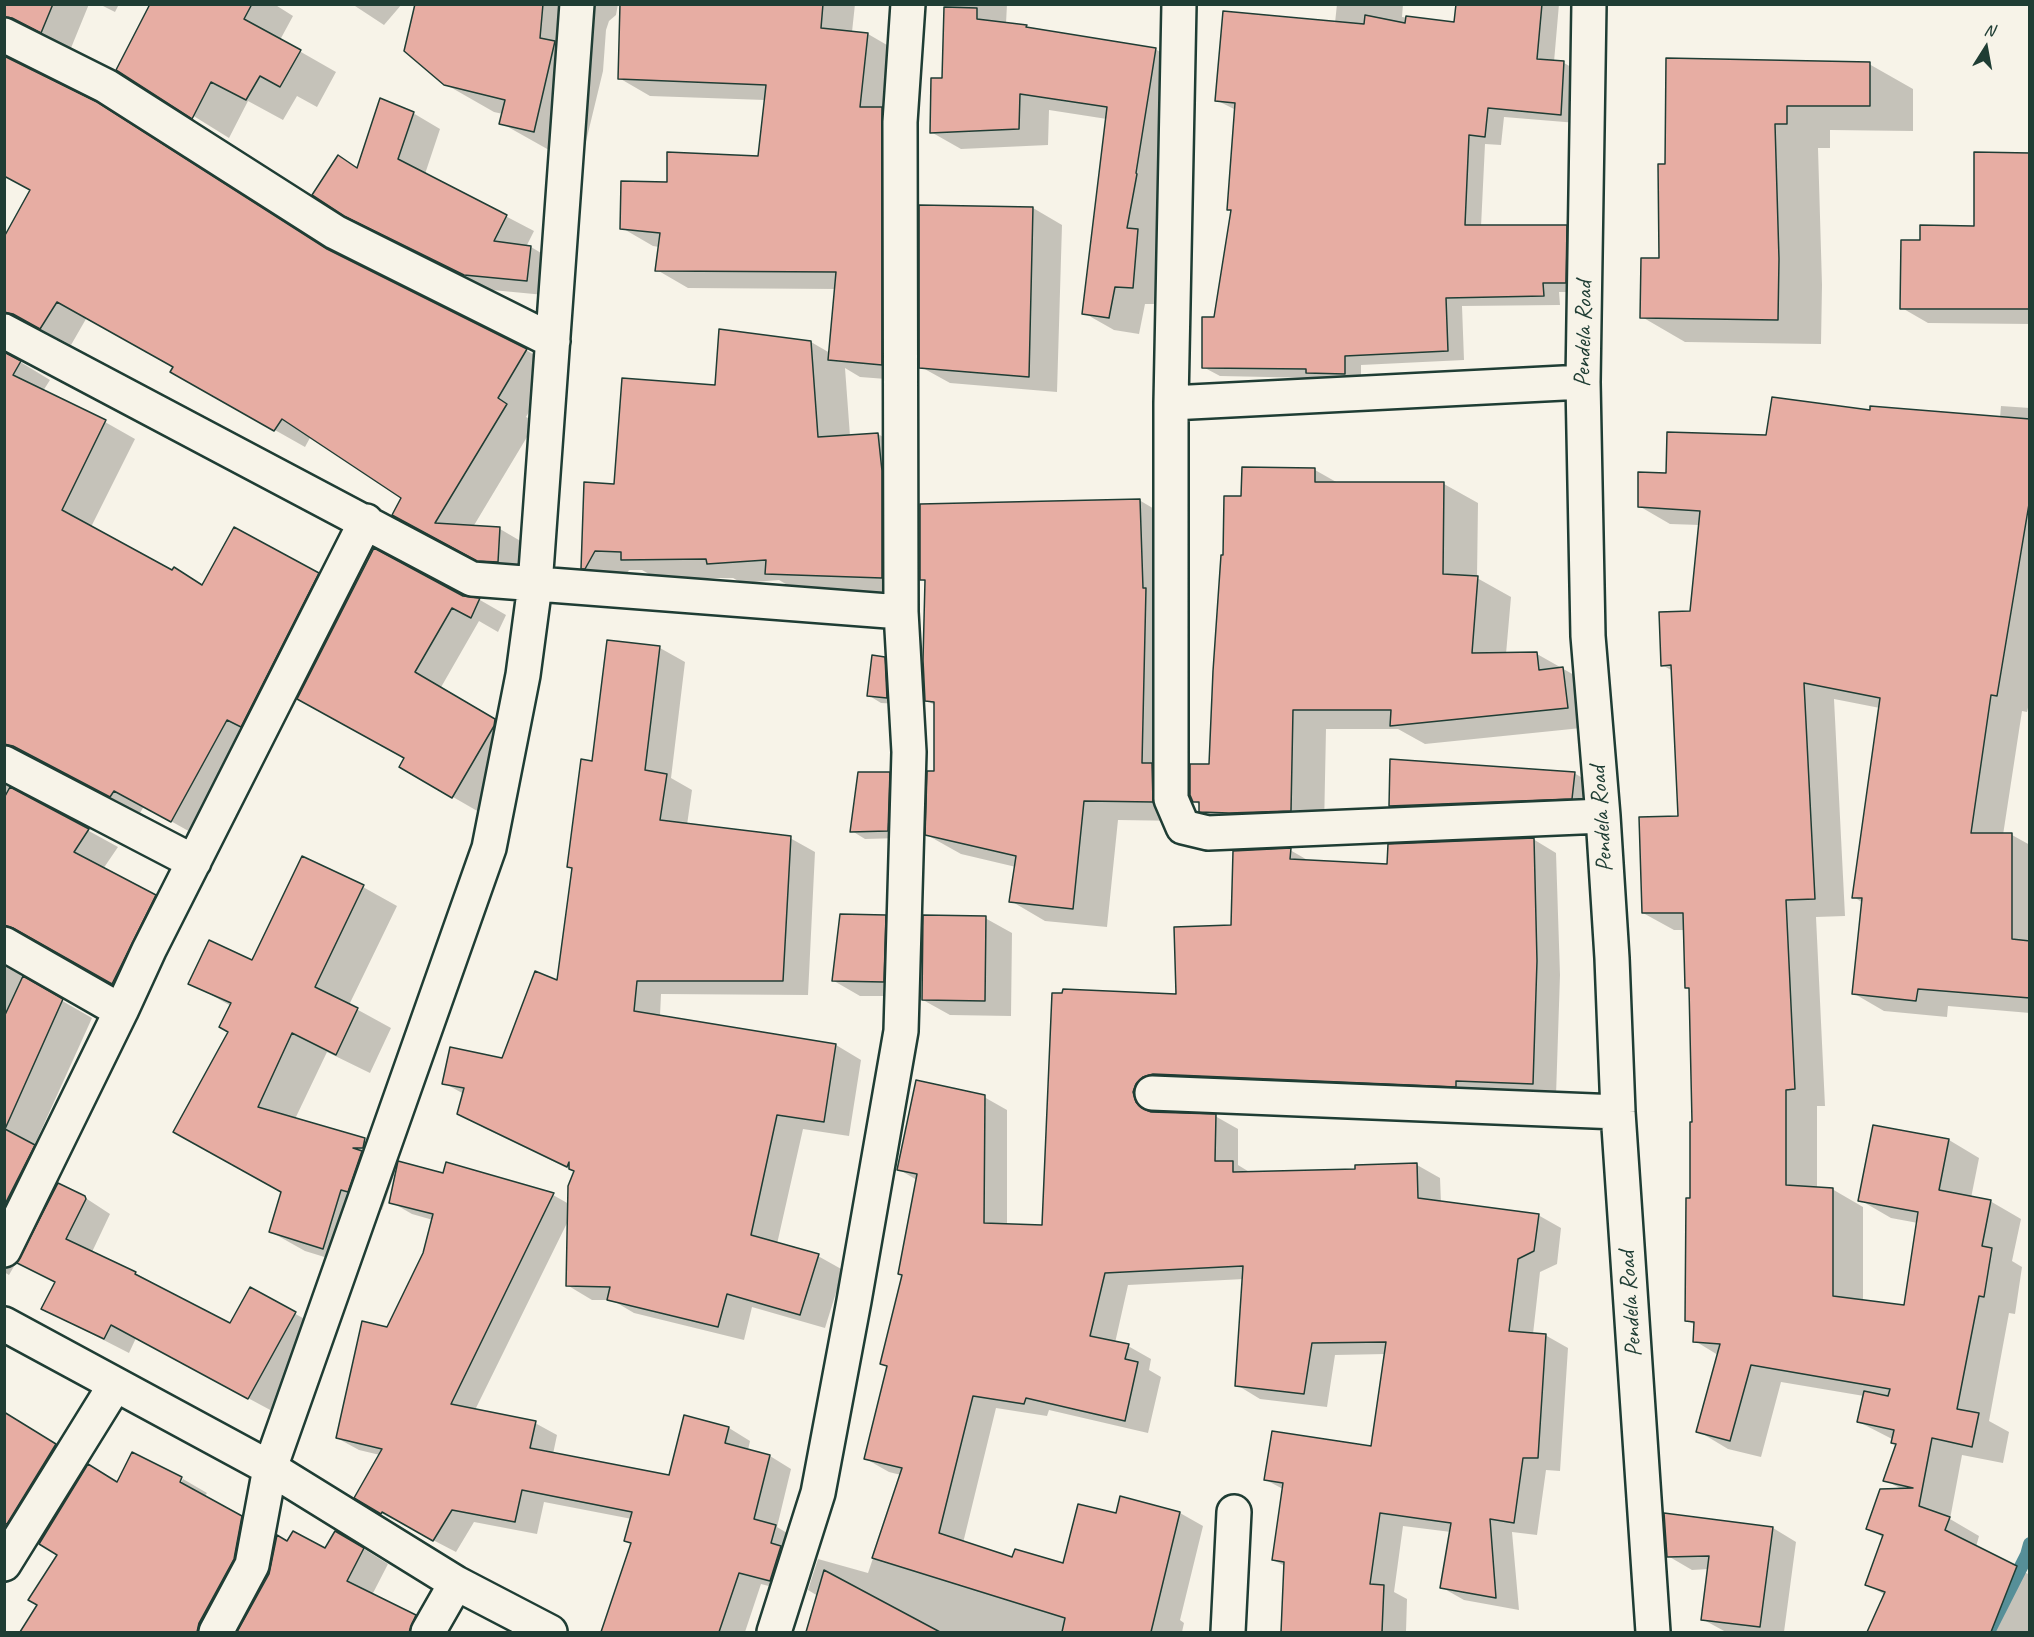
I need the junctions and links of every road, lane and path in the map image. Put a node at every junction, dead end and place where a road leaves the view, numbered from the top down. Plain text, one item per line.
1 (578, 4) edge
2 (908, 4) edge
3 (1179, 4) edge
4 (1588, 4) edge
5 (4, 35) edge
6 (4, 332) edge
7 (553, 341) junction
8 (1583, 382) junction
9 (1171, 403) junction
10 (366, 522) junction
11 (535, 585) junction
12 (901, 612) junction
13 (4, 763) edge
14 (1603, 816) junction
15 (194, 862) junction
16 (4, 944) edge
17 (121, 1011) junction
18 (1152, 1093) dead end
19 (1618, 1112) junction
20 (4, 1250) edge
21 (4, 1324) edge
22 (115, 1385) junction
23 (270, 1468) junction
24 (1234, 1512) dead end
25 (4, 1564) edge
26 (456, 1583) junction
27 (216, 1632) edge
28 (428, 1632) edge
29 (550, 1632) edge
30 (774, 1632) edge
31 (1228, 1632) edge
32 (1653, 1632) edge

1 - 7 street
2 - 12 street
3 - 9 street
4 - 8 street, Pendela Road
5 - 7 street
6 - 10 street
7 - 11 street
8 - 9 street
8 - 14 street, Pendela Road
9 - 14 street
10 - 11 street
10 - 15 street
11 - 12 street
11 - 23 street
12 - 30 street
13 - 15 street
14 - 19 street, Pendela Road
15 - 17 street
16 - 17 street
17 - 20 street
18 - 19 street
19 - 32 street, Pendela Road
21 - 22 street
22 - 23 street
22 - 25 street
23 - 26 street
23 - 27 street
24 - 31 street
26 - 28 street
26 - 29 street

